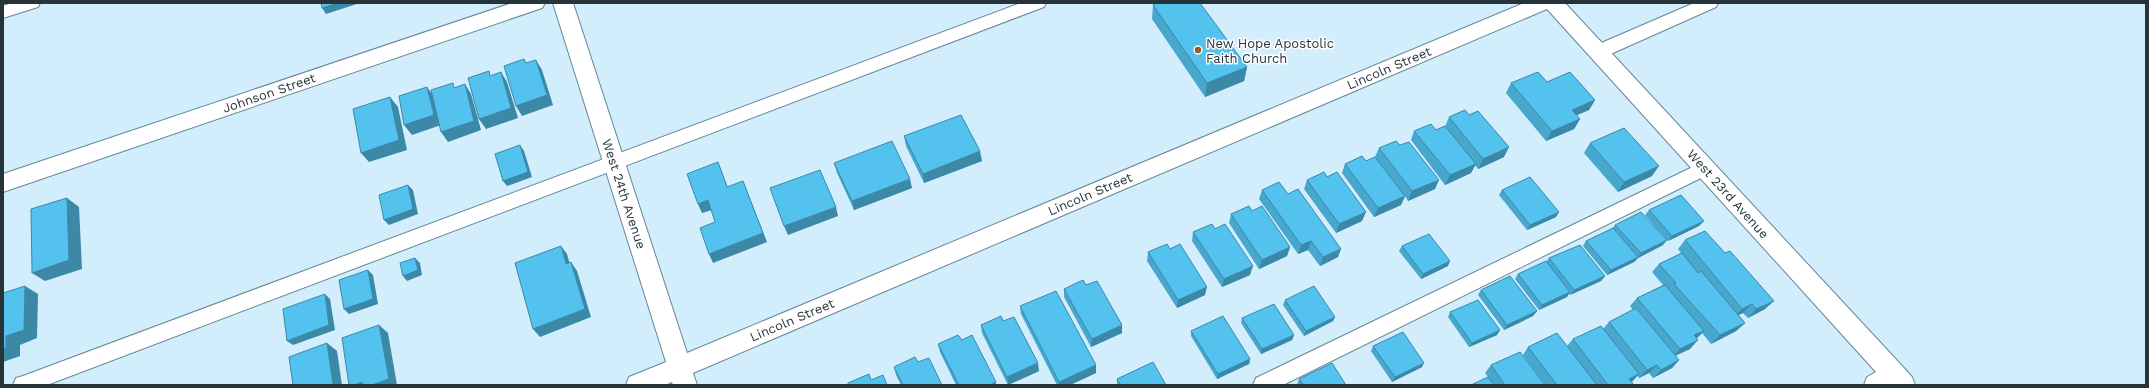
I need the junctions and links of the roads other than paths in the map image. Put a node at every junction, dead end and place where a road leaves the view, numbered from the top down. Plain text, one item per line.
1 (32, 3) edge
2 (535, 3) edge
3 (563, 3) edge
4 (1038, 3) edge
5 (1543, 3) edge
6 (1553, 3) edge
7 (1710, 3) edge
8 (3, 12) edge
9 (1598, 52) junction
10 (614, 163) junction
11 (1705, 168) junction
12 (3, 183) edge
13 (682, 376) edge
14 (1891, 382) edge
15 (23, 385) edge
16 (638, 385) edge
17 (1263, 385) edge

1 - 8 lane
2 - 12 street, Johnson Street
3 - 10 street, West 24th Avenue
4 - 10 lane
5 - 13 street, Lincoln Street
6 - 9 street, West 23rd Avenue
7 - 9 lane
9 - 11 street, West 23rd Avenue
10 - 13 street, West 24th Avenue
10 - 15 lane
11 - 14 street, West 23rd Avenue
11 - 17 lane
13 - 16 street, Lincoln Street

